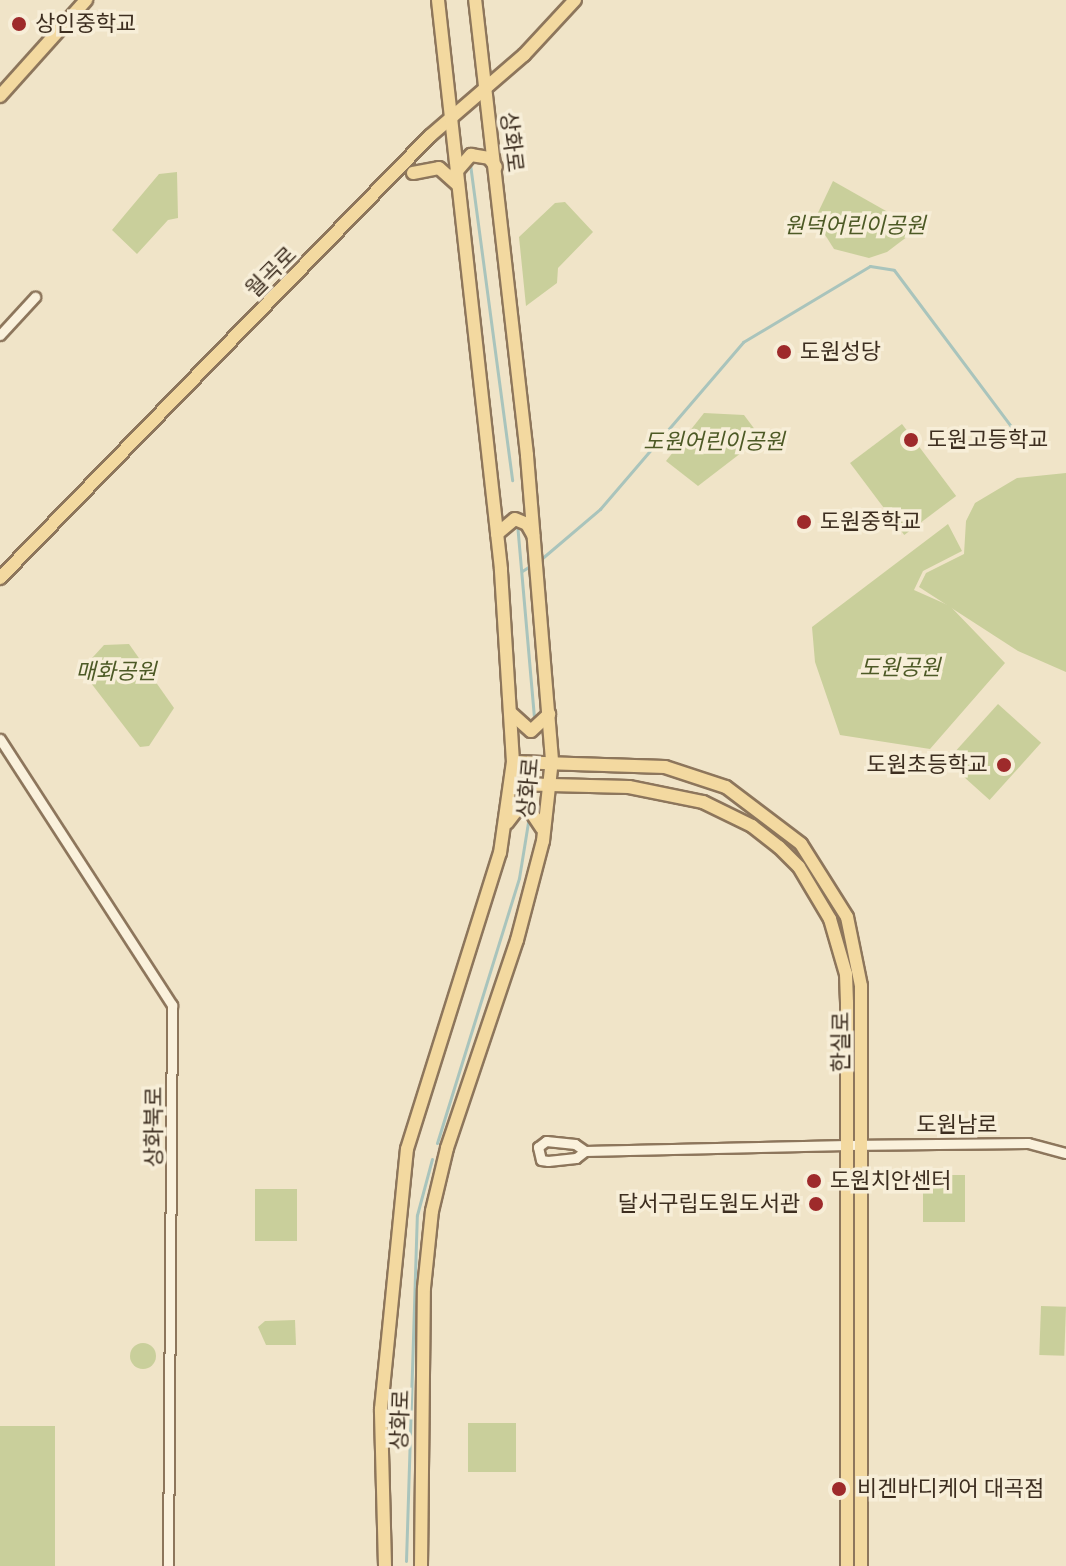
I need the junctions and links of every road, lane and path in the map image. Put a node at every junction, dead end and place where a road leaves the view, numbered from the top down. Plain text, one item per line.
1 (86, 0) edge
2 (438, 0) edge
3 (475, 0) edge
4 (575, 0) edge
5 (485, 87) junction
6 (0, 96) edge
7 (452, 116) junction
8 (496, 167) junction
9 (413, 173) dead end
10 (456, 178) junction
11 (35, 297) dead end
12 (0, 335) edge
13 (497, 534) junction
14 (534, 538) junction
15 (0, 578) edge
16 (550, 710) junction
17 (512, 714) junction
18 (0, 739) edge
19 (552, 760) junction
20 (513, 762) junction
21 (512, 784) junction
22 (550, 786) junction
23 (507, 823) junction
24 (543, 835) junction
25 (861, 1144) junction
26 (847, 1145) junction
27 (585, 1151) dead end
28 (1066, 1153) edge
29 (384, 1561) edge
30 (419, 1563) edge
31 (168, 1566) edge
32 (393, 1566) edge
33 (847, 1566) edge
34 (861, 1566) edge

1 - 6 main road
2 - 7 main road, 상화로
3 - 5 main road, 상화로
4 - 5 main road, 월곡로
5 - 7 main road, 월곡로
5 - 8 main road, 상화로
7 - 10 main road, 상화로
7 - 15 main road, 월곡로
8 - 10 main road
8 - 14 main road, 상화로
9 - 10 main road
10 - 13 main road, 상화로
11 - 12 street
13 - 14 main road
13 - 17 main road, 상화로
14 - 16 main road, 상화로
16 - 17 main road
16 - 19 main road, 상화로
17 - 20 main road, 상화로
18 - 31 street, 상화북로
19 - 20 main road, 한실로
19 - 22 main road, 상화로
19 - 25 main road, 한실로
20 - 21 main road, 상화로
21 - 22 main road, 한실로
21 - 23 main road, 상화로
22 - 24 main road, 상화로
22 - 26 main road, 한실로
23 - 24 main road
23 - 29 main road, 상화로
24 - 30 main road, 상화로
25 - 26 street, 도원남로
25 - 28 street, 도원남로
25 - 34 main road, 한실로
26 - 27 street, 도원남로
26 - 33 main road, 한실로
29 - 32 main road

